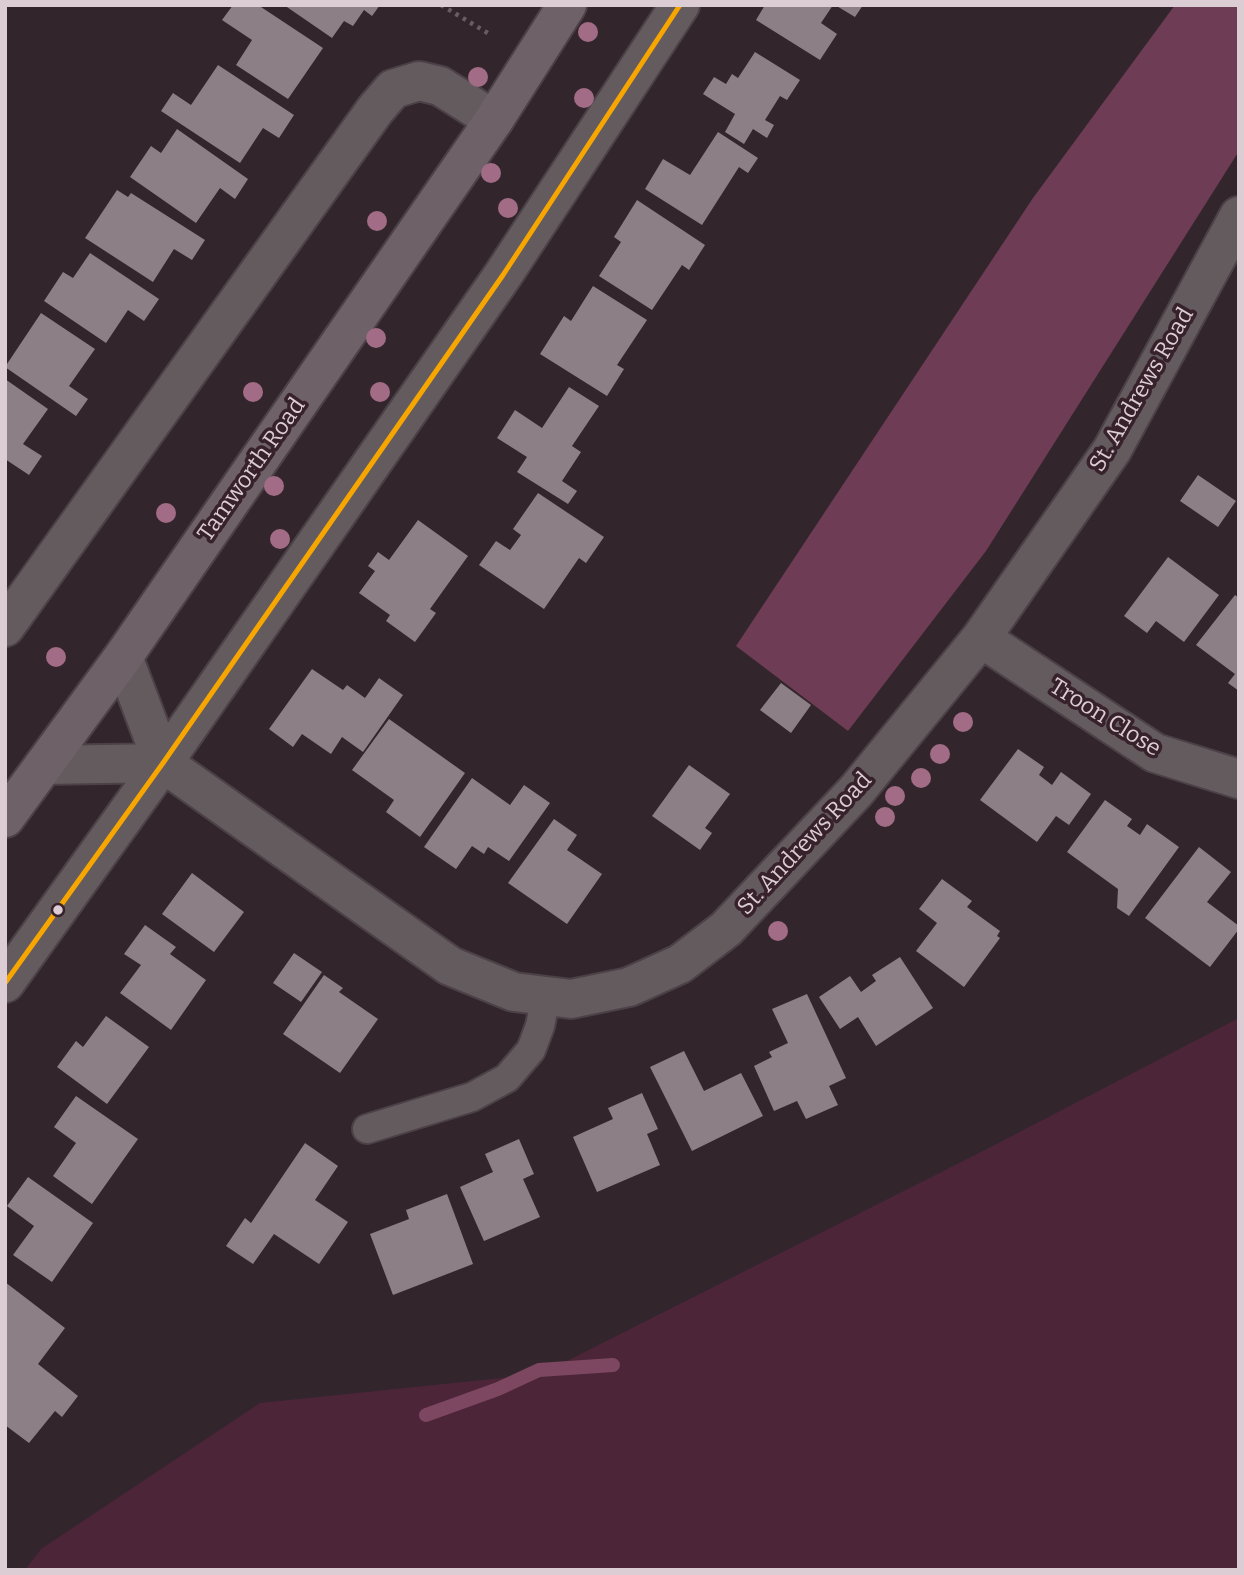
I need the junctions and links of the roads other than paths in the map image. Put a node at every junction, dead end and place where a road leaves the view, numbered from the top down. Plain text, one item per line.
1 (567, 5) edge
2 (680, 5) edge
3 (494, 120) junction
4 (1238, 218) edge
5 (5, 627) edge
6 (981, 638) junction
7 (123, 657) junction
8 (163, 763) junction
9 (44, 765) junction
10 (1239, 779) edge
11 (5, 818) edge
12 (5, 983) edge
13 (546, 996) junction
14 (367, 1129) dead end

1 - 3 main road, Tamworth Road
2 - 8 street
3 - 5 street
3 - 7 main road, Tamworth Road
4 - 6 street, St. Andrews Road
6 - 10 street, Troon Close
6 - 13 street, St. Andrews Road
7 - 8 street
7 - 9 main road, Tamworth Road
8 - 9 street
8 - 12 street
8 - 13 street, St. Andrews Road
9 - 11 main road, Tamworth Road
13 - 14 lane

